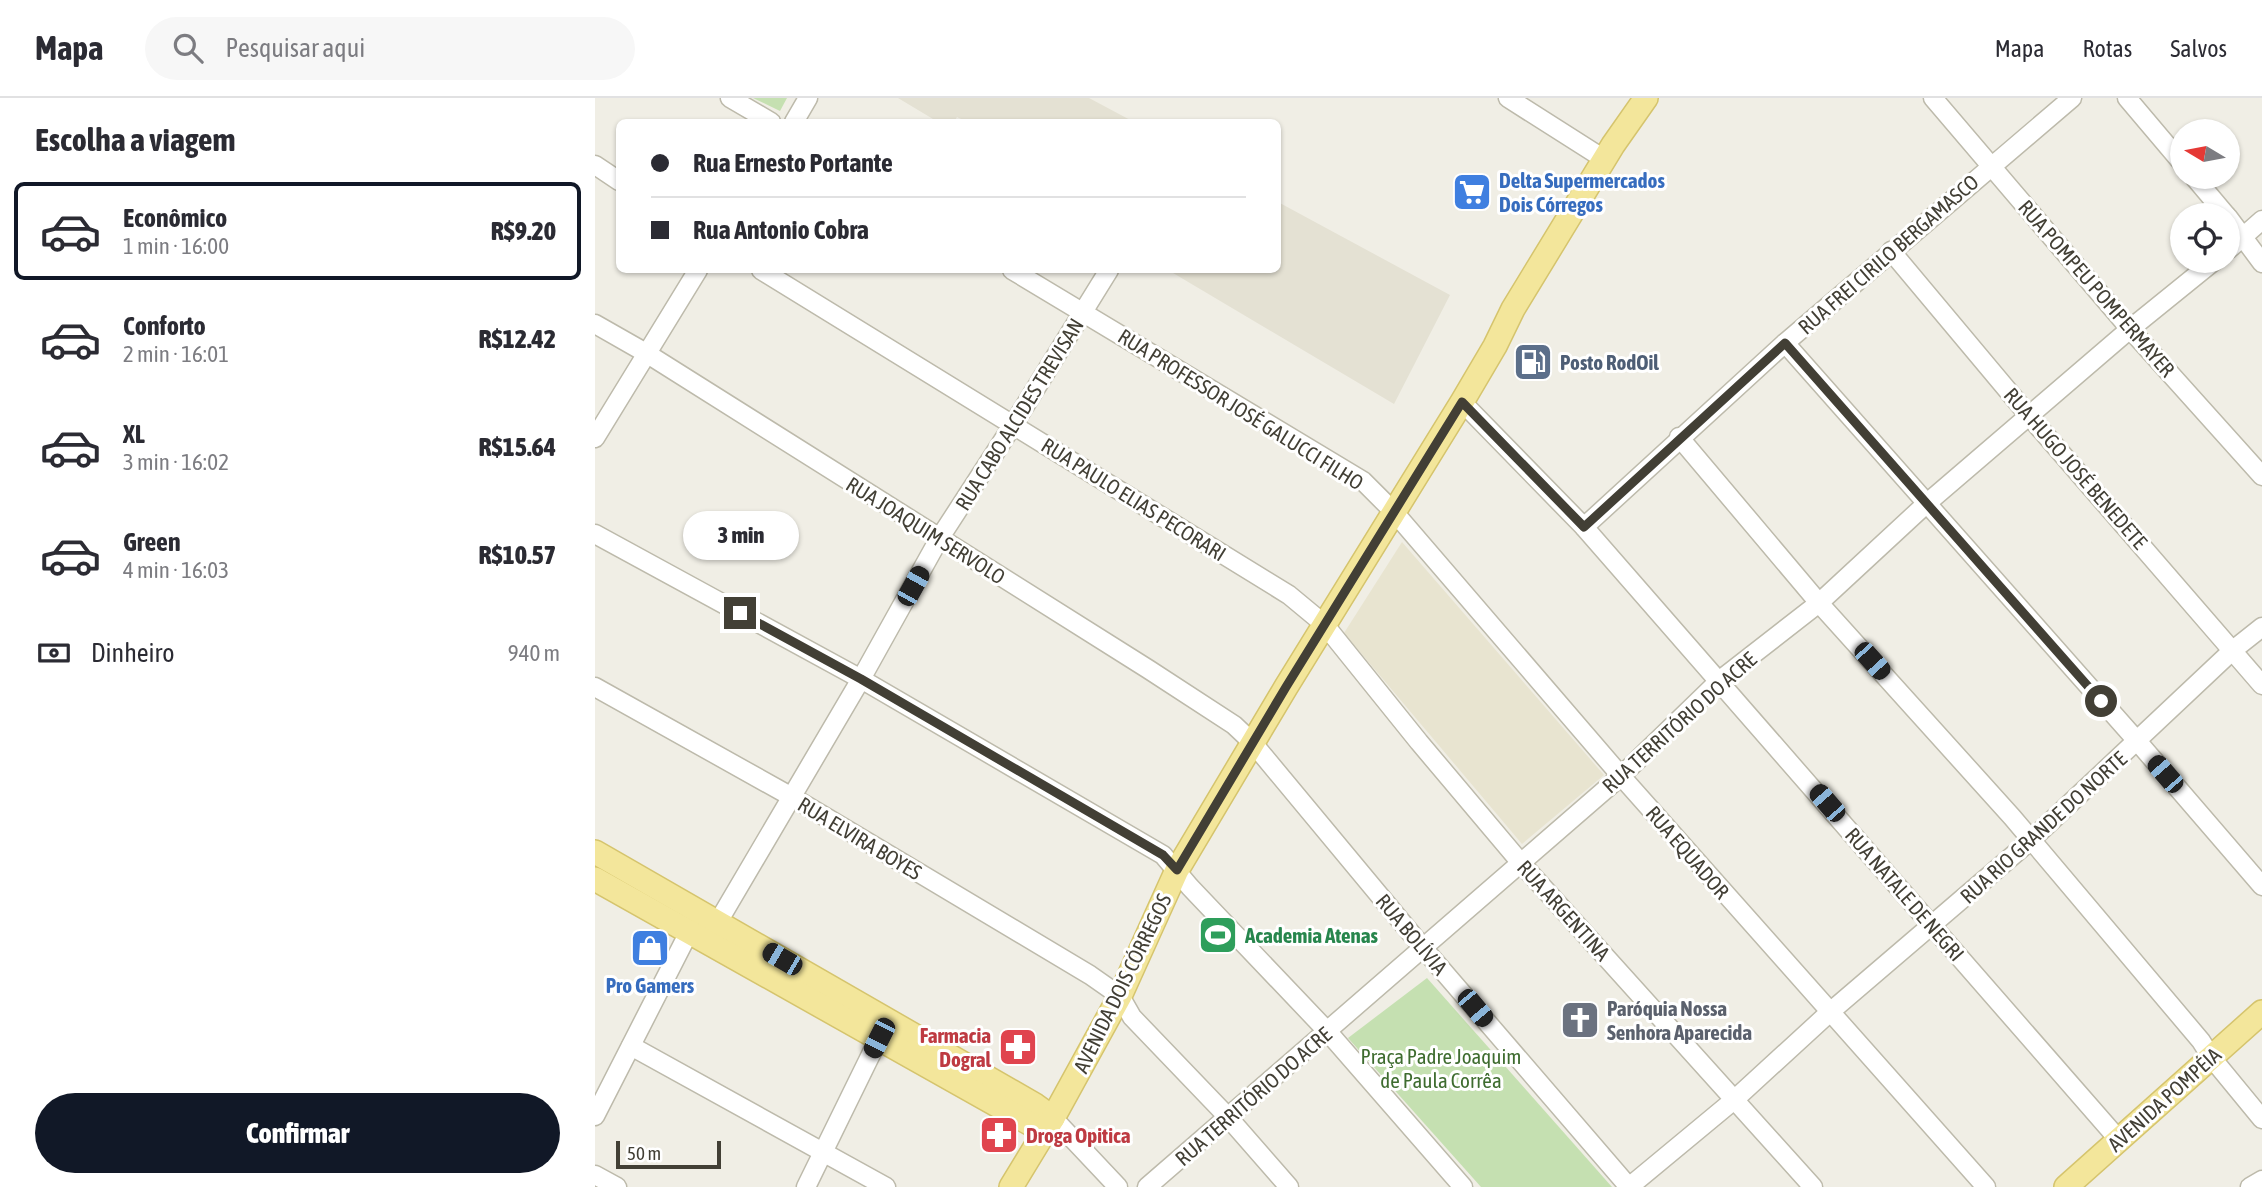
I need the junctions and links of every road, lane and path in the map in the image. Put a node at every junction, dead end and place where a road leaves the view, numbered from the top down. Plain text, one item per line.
1 (730, 98) edge
2 (808, 98) edge
3 (1508, 98) edge
4 (1646, 98) edge
5 (1933, 98) edge
6 (2071, 98) edge
7 (2127, 98) edge
8 (766, 119) edge
9 (796, 119) edge
10 (2170, 149) edge
11 (1604, 159) junction
12 (595, 165) edge
13 (1991, 165) junction
14 (616, 179) edge
15 (2204, 189) edge
16 (2216, 203) edge
17 (2262, 220) edge
18 (2240, 231) edge
19 (2244, 236) junction
20 (2240, 240) edge
21 (1891, 251) junction
22 (2262, 263) edge
23 (696, 273) edge
24 (766, 273) edge
25 (1017, 273) edge
26 (1107, 273) edge
27 (2199, 273) edge
28 (1083, 313) junction
29 (595, 324) edge
30 (2130, 329) junction
31 (1785, 343) junction
32 (646, 353) junction
33 (1462, 402) junction
34 (2030, 417) junction
35 (1013, 425) junction
36 (1679, 437) junction
37 (595, 438) edge
38 (2262, 476) edge
39 (1926, 504) junction
40 (1394, 512) junction
41 (1584, 527) junction
42 (595, 534) edge
43 (939, 539) junction
44 (1819, 603) junction
45 (1324, 624) junction
46 (2262, 627) edge
47 (2233, 650) junction
48 (861, 679) junction
49 (1720, 680) junction
50 (2262, 685) edge
51 (595, 687) edge
52 (1252, 742) junction
53 (2137, 742) junction
54 (1621, 776) junction
55 (792, 797) junction
56 (2031, 841) junction
57 (595, 852) edge
58 (1521, 863) junction
59 (1177, 870) junction
60 (595, 879) edge
61 (2262, 886) edge
62 (681, 901) junction
63 (718, 922) junction
64 (1933, 926) junction
65 (689, 932) junction
66 (1424, 949) junction
67 (1120, 996) junction
68 (1830, 1012) junction
69 (2262, 1012) edge
70 (1328, 1032) junction
71 (879, 1038) junction
72 (631, 1046) junction
73 (2211, 1057) junction
74 (1734, 1100) junction
75 (595, 1116) edge
76 (1227, 1116) junction
77 (2262, 1119) edge
78 (1049, 1125) junction
79 (2119, 1140) junction
80 (823, 1152) junction
81 (595, 1175) edge
82 (2262, 1180) edge
83 (617, 1187) edge
84 (806, 1187) edge
85 (886, 1187) edge
86 (1011, 1187) edge
87 (1118, 1187) edge
88 (1147, 1187) edge
89 (1289, 1187) edge
90 (1463, 1187) edge
91 (1629, 1187) edge
92 (1813, 1187) edge
93 (1986, 1187) edge
94 (2066, 1187) edge
95 (2251, 1187) edge

1 - 8 street
2 - 9 street
3 - 11 street
4 - 11 main road, AVENIDA DOIS CÓRREGOS
5 - 13 street, RUA POMPEU POMPERMAYER
6 - 13 street, RUA FREI CIRILO BERGAMASCO
7 - 10 street
11 - 33 main road, AVENIDA DOIS CÓRREGOS
12 - 14 street
13 - 21 street, RUA FREI CIRILO BERGAMASCO
13 - 30 street, RUA POMPEU POMPERMAYER
15 - 16 street
17 - 19 street
18 - 19 street
19 - 20 street
19 - 22 street
21 - 31 street, RUA FREI CIRILO BERGAMASCO
21 - 34 street, RUA HUGO JOSÉ BENEDETE
23 - 32 street
24 - 35 street, RUA PAULO ELIAS PECORARI
25 - 28 street, RUA PROFESSOR JOSÉ GALUCCI FILHO
26 - 28 street, RUA CABO ALCIDES TREVISAN
27 - 30 street, RUA TERRITÓRIO DO ACRE
28 - 35 street, RUA CABO ALCIDES TREVISAN
28 - 40 street, RUA PROFESSOR JOSÉ GALUCCI FILHO
29 - 32 street, RUA JOAQUIM SERVOLO
30 - 34 street, RUA TERRITÓRIO DO ACRE
30 - 38 street, RUA POMPEU POMPERMAYER
31 - 36 street, RUA FREI CIRILO BERGAMASCO
31 - 39 street
32 - 37 street
32 - 43 street, RUA JOAQUIM SERVOLO
33 - 40 main road, AVENIDA DOIS CÓRREGOS
33 - 41 street, RUA NATALE DE NEGRI
34 - 39 street, RUA TERRITÓRIO DO ACRE
34 - 47 street, RUA HUGO JOSÉ BENEDETE
35 - 43 street, RUA CABO ALCIDES TREVISAN
35 - 45 street, RUA PAULO ELIAS PECORARI
36 - 41 street, RUA FREI CIRILO BERGAMASCO
36 - 44 street
39 - 44 street, RUA TERRITÓRIO DO ACRE
39 - 53 street
40 - 45 main road, AVENIDA DOIS CÓRREGOS
40 - 54 street, RUA EQUADOR
41 - 49 street, RUA NATALE DE NEGRI
42 - 48 street
43 - 48 street, RUA CABO ALCIDES TREVISAN
43 - 52 street, RUA JOAQUIM SERVOLO
44 - 49 street, RUA TERRITÓRIO DO ACRE
44 - 56 street
45 - 52 main road, AVENIDA DOIS CÓRREGOS
45 - 58 street, RUA ARGENTINA
46 - 47 street, RUA RIO GRANDE DO NORTE
47 - 50 street, RUA HUGO JOSÉ BENEDETE
47 - 53 street, RUA RIO GRANDE DO NORTE
48 - 55 street, RUA CABO ALCIDES TREVISAN
48 - 59 street
49 - 54 street, RUA TERRITÓRIO DO ACRE
49 - 64 street, RUA NATALE DE NEGRI
51 - 55 street, RUA ELVIRA BOYES
52 - 59 main road, AVENIDA DOIS CÓRREGOS
52 - 66 street, RUA BOLÍVIA
53 - 56 street, RUA RIO GRANDE DO NORTE
53 - 61 street
54 - 58 street, RUA TERRITÓRIO DO ACRE
54 - 68 street, RUA EQUADOR
55 - 63 street, RUA CABO ALCIDES TREVISAN
55 - 67 street, RUA ELVIRA BOYES
56 - 64 street, RUA RIO GRANDE DO NORTE
56 - 73 street
57 - 62 main road
58 - 66 street, RUA TERRITÓRIO DO ACRE
58 - 74 street, RUA ARGENTINA
59 - 67 main road, AVENIDA DOIS CÓRREGOS
59 - 70 street
60 - 65 main road
62 - 63 main road
62 - 65 main road
63 - 65 main road
63 - 78 main road
64 - 68 street, RUA RIO GRANDE DO NORTE
64 - 79 street, RUA NATALE DE NEGRI
65 - 71 main road
65 - 72 street
66 - 70 street, RUA TERRITÓRIO DO ACRE
66 - 91 street, RUA BOLÍVIA
67 - 76 street
67 - 78 main road, AVENIDA DOIS CÓRREGOS
68 - 74 street, RUA RIO GRANDE DO NORTE
68 - 93 street, RUA EQUADOR
69 - 73 main road, AVENIDA POMPÉIA
70 - 76 street, RUA TERRITÓRIO DO ACRE
70 - 90 street
71 - 78 main road
71 - 80 street
72 - 75 street
72 - 80 street
73 - 77 street
73 - 79 main road, AVENIDA POMPÉIA
74 - 91 street, RUA RIO GRANDE DO NORTE
74 - 92 street, RUA ARGENTINA
76 - 88 street, RUA TERRITÓRIO DO ACRE
76 - 89 street
78 - 86 main road, AVENIDA DOIS CÓRREGOS
78 - 87 street
79 - 94 main road, AVENIDA POMPÉIA
80 - 84 street
80 - 85 street
81 - 83 street
82 - 95 street

